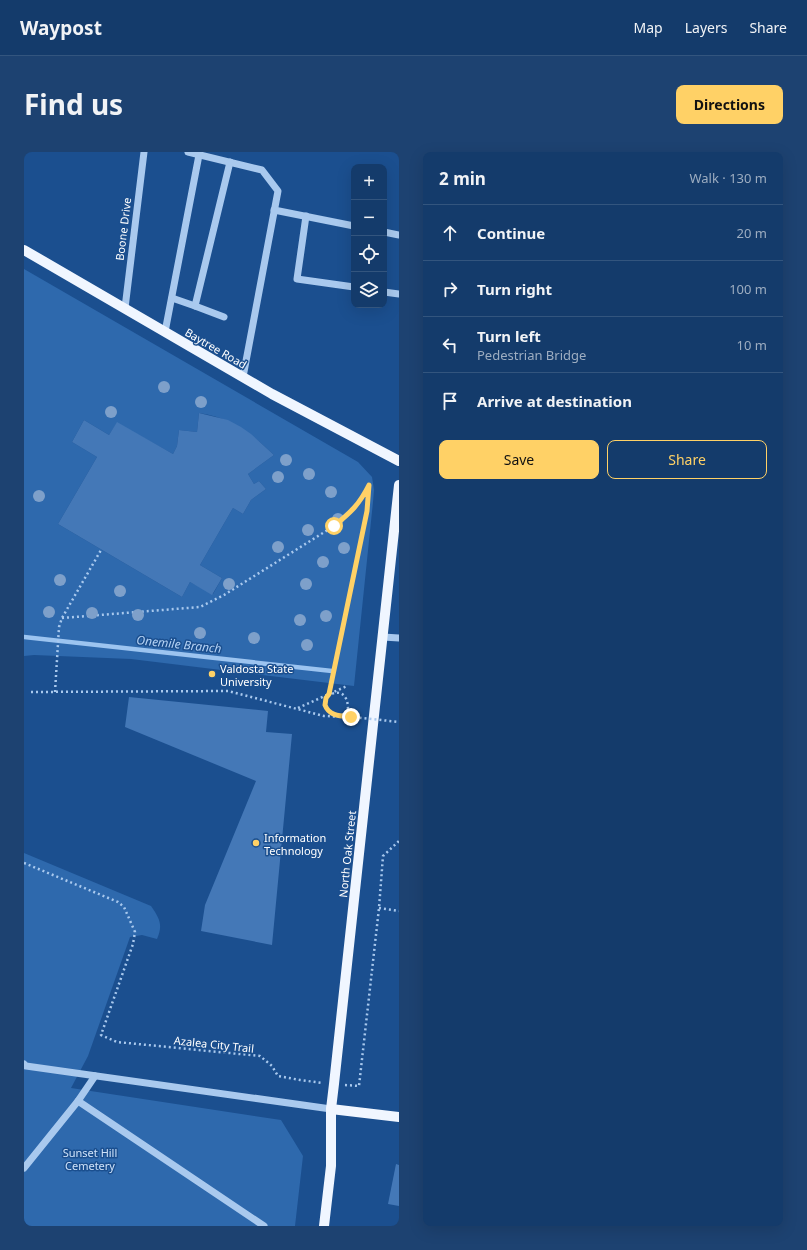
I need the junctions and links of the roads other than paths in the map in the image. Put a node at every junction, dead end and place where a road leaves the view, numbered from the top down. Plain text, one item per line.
1 (144, 152) edge
2 (188, 152) edge
3 (199, 155) junction
4 (230, 162) junction
5 (274, 210) junction
6 (306, 216) junction
7 (351, 225) edge
8 (387, 233) edge
9 (399, 235) edge
10 (24, 250) edge
11 (351, 287) edge
12 (387, 292) edge
13 (399, 294) edge
14 (172, 298) junction
15 (195, 306) junction
16 (125, 308) junction
17 (224, 317) dead end
18 (165, 332) junction
19 (243, 377) junction
20 (399, 461) edge
21 (399, 485) edge
22 (383, 637) junction
23 (399, 638) edge
24 (25, 1066) edge
25 (95, 1076) junction
26 (78, 1102) junction
27 (332, 1109) junction
28 (399, 1117) edge
29 (24, 1168) edge
30 (264, 1226) edge
31 (324, 1226) edge

1 - 16 street, Boone Drive
2 - 3 street
3 - 4 street
3 - 14 street
4 - 5 street
4 - 15 street
5 - 6 street
5 - 19 street
6 - 7 street
6 - 11 street
8 - 9 street
10 - 16 main road, Baytree Road
12 - 13 street
14 - 15 street
14 - 18 street
15 - 17 street
16 - 18 main road, Baytree Road
18 - 19 main road, Baytree Road
19 - 20 main road, Baytree Road
21 - 22 main road, North Oak Street
22 - 23 street
22 - 27 main road, North Oak Street
24 - 25 street
25 - 26 street
25 - 27 street
26 - 29 street
26 - 30 street
27 - 28 main road
27 - 31 main road, North Oak Street

